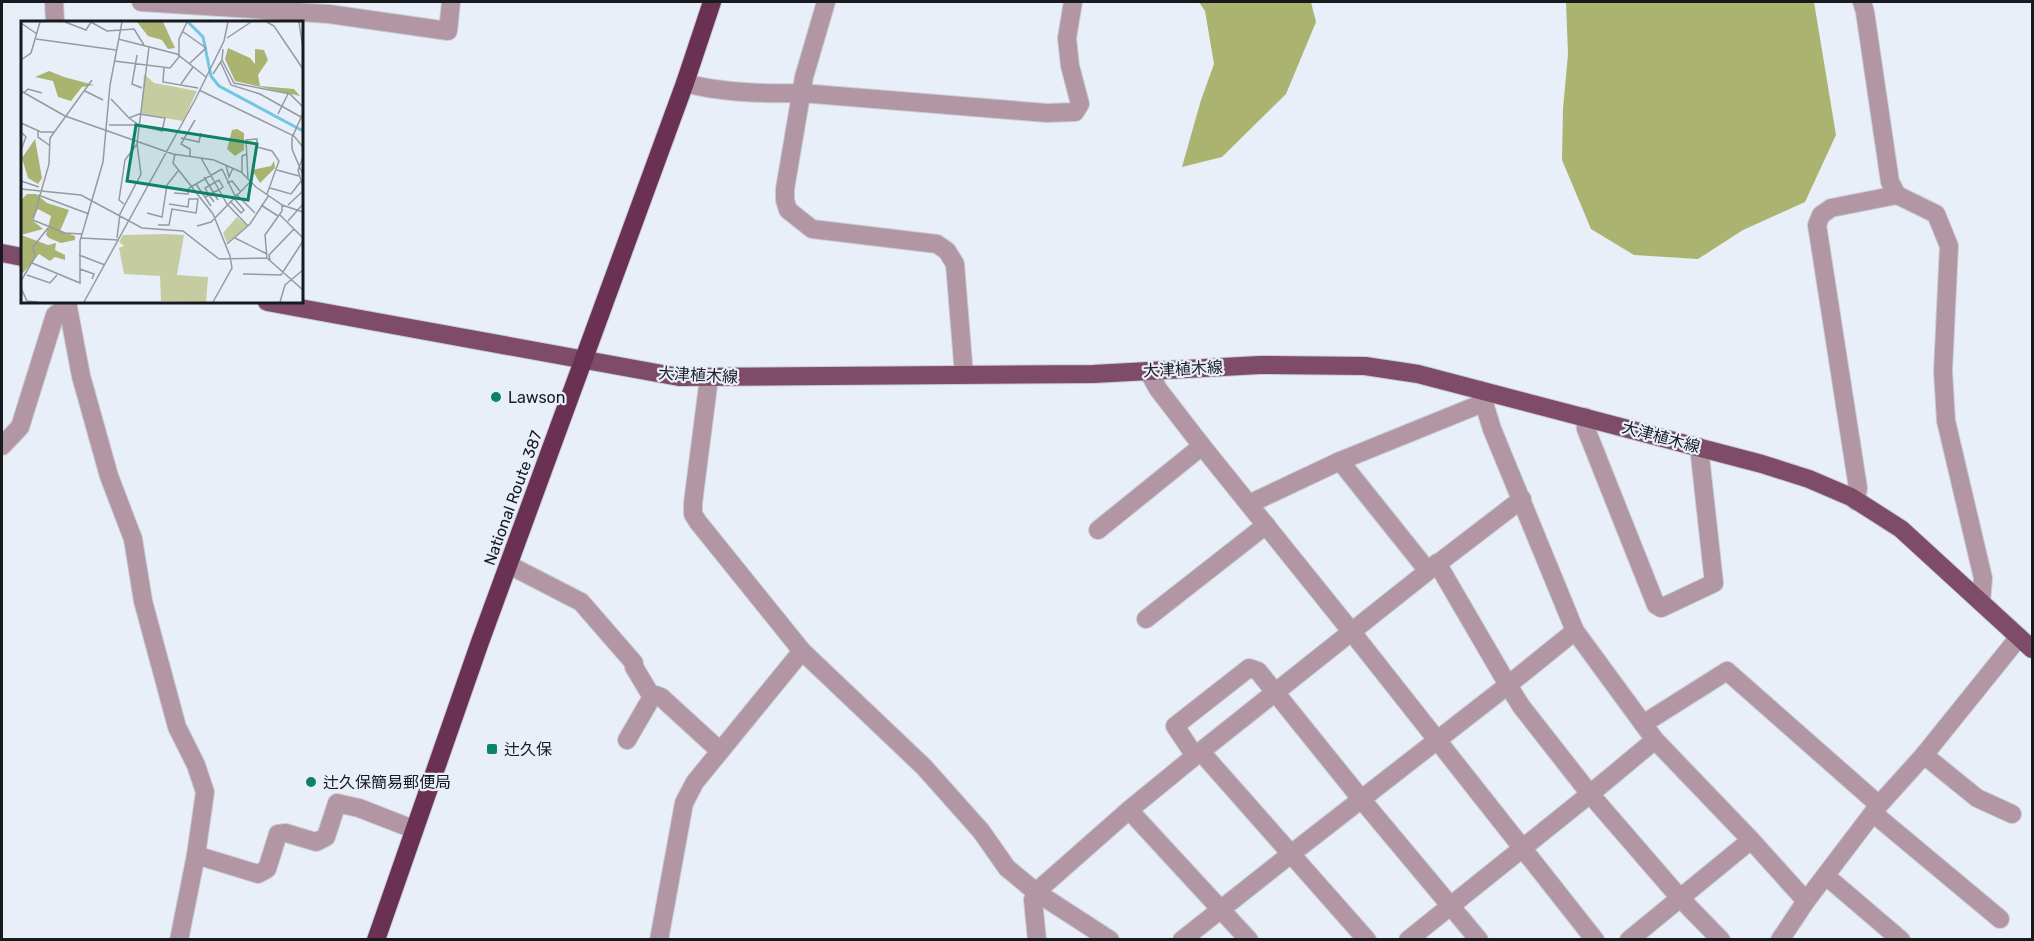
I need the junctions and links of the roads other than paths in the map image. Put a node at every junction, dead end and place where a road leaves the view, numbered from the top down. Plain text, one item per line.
1 (54, 2) edge
2 (141, 2) edge
3 (451, 2) edge
4 (712, 2) edge
5 (826, 2) edge
6 (1072, 2) edge
7 (1862, 2) edge
8 (55, 21) edge
9 (685, 83) junction
10 (801, 93) junction
11 (1897, 195) junction
12 (2, 253) edge
13 (21, 257) edge
14 (272, 303) edge
15 (67, 304) edge
16 (585, 361) junction
17 (1148, 371) junction
18 (964, 375) junction
19 (709, 378) junction
20 (1481, 396) junction
21 (1585, 417) junction
22 (2, 446) edge
23 (1202, 446) junction
24 (1699, 447) junction
25 (1340, 461) junction
26 (1522, 499) junction
27 (1856, 501) junction
28 (1249, 504) junction
29 (1266, 525) junction
30 (1098, 530) dead end
31 (509, 565) junction
32 (1432, 567) junction
33 (1981, 602) junction
34 (1146, 619) dead end
35 (1351, 631) junction
36 (1575, 631) junction
37 (2026, 643) edge
38 (802, 651) junction
39 (1508, 685) junction
40 (1275, 694) junction
41 (652, 697) junction
42 (1643, 724) junction
43 (627, 740) dead end
44 (1655, 740) junction
45 (1437, 741) junction
46 (720, 751) junction
47 (1198, 754) junction
48 (1924, 755) junction
49 (1590, 794) junction
50 (1362, 800) junction
51 (1876, 809) junction
52 (1129, 810) junction
53 (2012, 814) dead end
54 (413, 829) junction
55 (1751, 840) junction
56 (1524, 848) junction
57 (1291, 854) junction
58 (196, 855) junction
59 (1826, 876) junction
60 (1036, 892) junction
61 (1680, 898) junction
62 (1806, 901) junction
63 (1450, 906) junction
64 (1220, 909) junction
65 (2000, 918) dead end
66 (179, 939) edge
67 (376, 939) edge
68 (659, 939) edge
69 (1037, 939) edge
70 (1110, 939) edge
71 (1182, 939) edge
72 (1249, 939) edge
73 (1367, 939) edge
74 (1408, 939) edge
75 (1479, 939) edge
76 (1595, 939) edge
77 (1629, 939) edge
78 (1721, 939) edge
79 (1782, 939) edge
80 (1901, 939) edge

1 - 8 street
2 - 3 street
4 - 9 highway, National Route 387
5 - 10 street
6 - 10 street
7 - 11 street
9 - 10 street
9 - 16 highway, National Route 387
10 - 18 street
11 - 27 street
11 - 33 street
12 - 13 main road
14 - 16 main road, 大津植木線
15 - 22 street
15 - 58 street
16 - 19 main road, 大津植木線
16 - 31 highway, National Route 387
17 - 18 main road, 大津植木線
17 - 20 main road, 大津植木線
17 - 23 street
18 - 19 main road, 大津植木線
19 - 38 street
20 - 21 main road, 大津植木線
20 - 25 street
20 - 26 street
21 - 24 main road, 大津植木線
21 - 24 street
23 - 28 street
23 - 30 street
24 - 27 main road, 大津植木線
25 - 28 street
25 - 32 street
26 - 32 street
26 - 36 street
27 - 33 main road, 大津植木線
28 - 29 street
29 - 34 street
29 - 35 street
31 - 41 street
31 - 54 highway, National Route 387
32 - 35 street
32 - 39 street
33 - 37 main road, 大津植木線
35 - 40 street
35 - 45 street
36 - 39 street
36 - 42 street
37 - 48 street
38 - 46 street
38 - 60 street
39 - 45 street
39 - 49 street
40 - 47 street
40 - 47 street
40 - 50 street
41 - 43 street
41 - 46 street
42 - 44 street
42 - 51 street
44 - 49 street
44 - 55 street
45 - 50 street
45 - 56 street
46 - 68 street
47 - 52 street
47 - 57 street
48 - 51 street
48 - 53 street
49 - 56 street
49 - 61 street
50 - 57 street
50 - 63 street
51 - 59 street
51 - 65 street
52 - 60 street
52 - 64 street
54 - 58 street
54 - 67 highway, National Route 387
55 - 61 street
55 - 62 street
56 - 63 street
56 - 76 street
57 - 64 street
57 - 73 street
58 - 66 street
59 - 62 street
59 - 80 street
60 - 69 street
60 - 70 street
61 - 77 street
61 - 78 street
62 - 79 street
63 - 74 street
63 - 75 street
64 - 71 street
64 - 72 street

